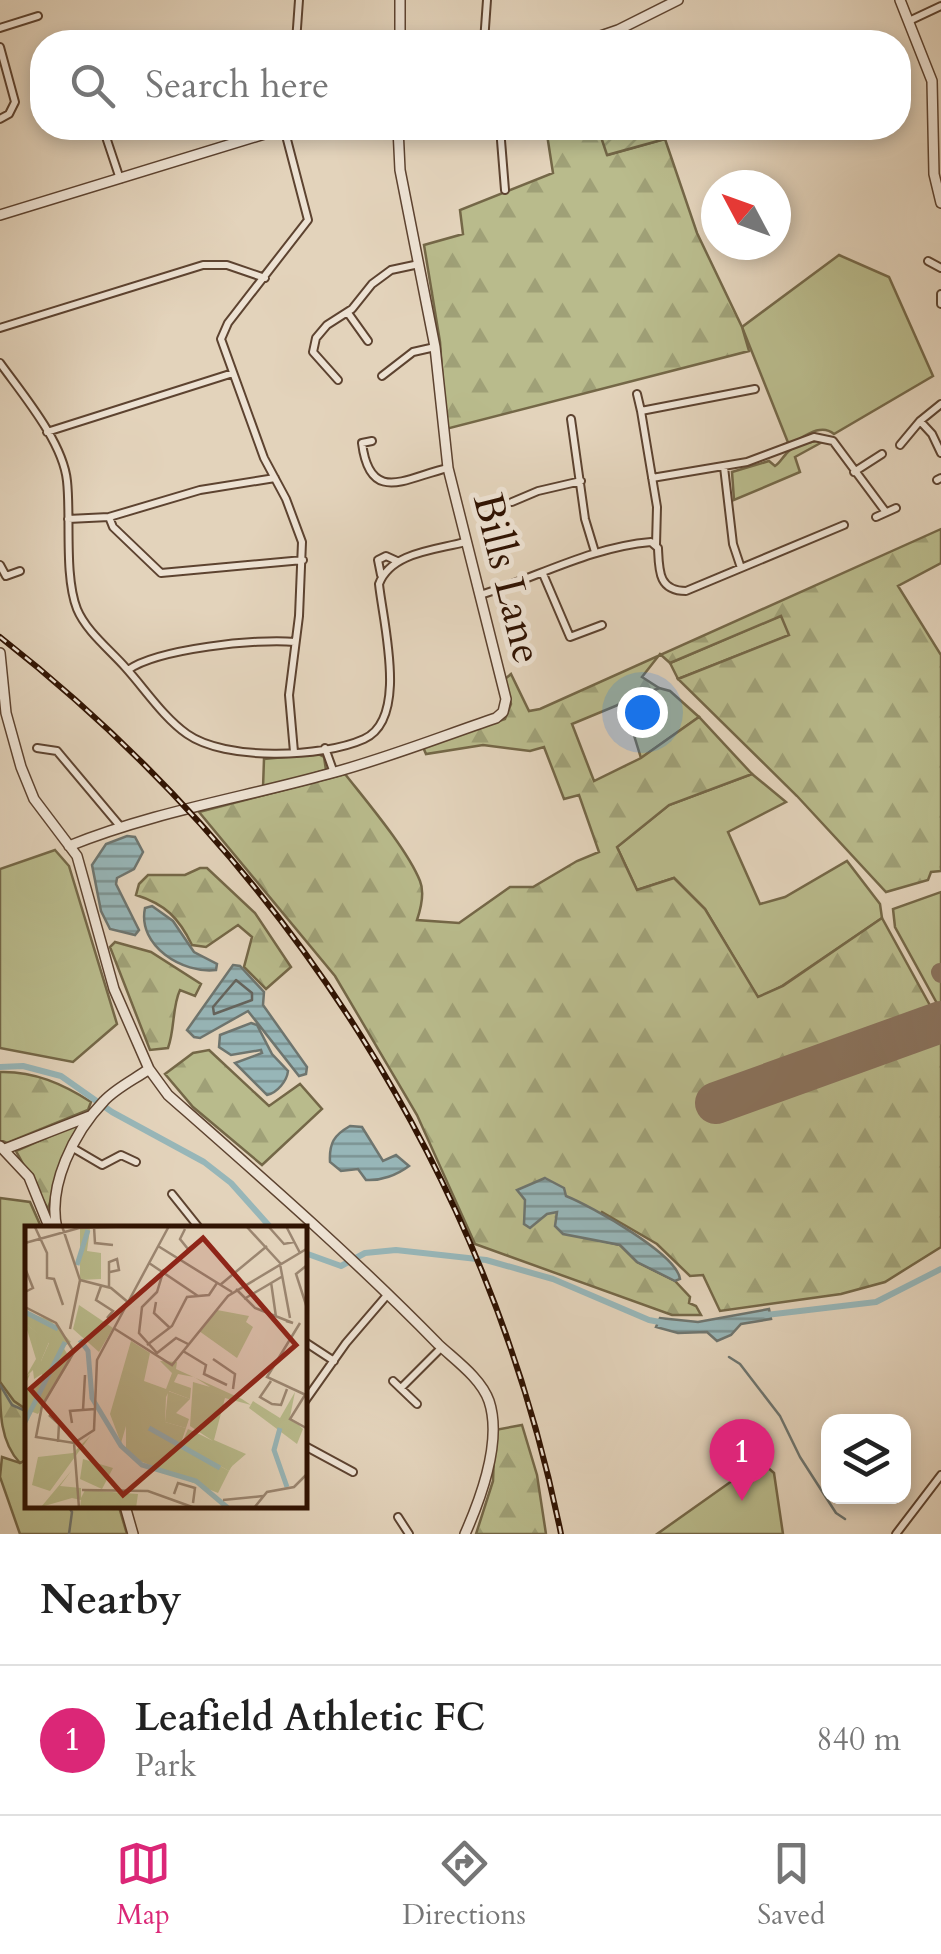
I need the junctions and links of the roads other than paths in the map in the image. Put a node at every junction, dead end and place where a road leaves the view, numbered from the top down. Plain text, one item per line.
1 (299, 0) edge
2 (400, 0) edge
3 (486, 0) edge
4 (678, 0) edge
5 (900, 0) edge
6 (941, 6) edge
7 (38, 16) dead end
8 (909, 20) junction
9 (0, 28) edge
10 (297, 30) edge
11 (400, 30) edge
12 (485, 30) edge
13 (611, 30) edge
14 (0, 47) edge
15 (938, 100) edge
16 (0, 119) edge
17 (107, 140) edge
18 (245, 140) edge
19 (287, 140) edge
20 (399, 140) edge
21 (501, 140) edge
22 (938, 173) edge
23 (120, 179) junction
24 (505, 190) dead end
25 (941, 203) edge
26 (0, 214) edge
27 (928, 262) dead end
28 (421, 264) junction
29 (941, 268) edge
30 (265, 278) junction
31 (941, 294) edge
32 (941, 304) edge
33 (348, 313) junction
34 (0, 328) edge
35 (361, 331) junction
36 (353, 337) dead end
37 (368, 341) dead end
38 (436, 347) junction
39 (0, 363) edge
40 (233, 374) junction
41 (382, 376) dead end
42 (338, 380) dead end
43 (749, 386) dead end
44 (637, 394) dead end
45 (941, 404) edge
46 (641, 411) junction
47 (920, 421) junction
48 (569, 424) dead end
49 (47, 432) junction
50 (372, 442) dead end
51 (900, 445) dead end
52 (882, 454) dead end
53 (941, 454) edge
54 (724, 467) junction
55 (448, 468) junction
56 (854, 472) junction
57 (275, 478) junction
58 (652, 478) junction
59 (581, 482) junction
60 (516, 497) dead end
61 (896, 508) dead end
62 (886, 512) junction
63 (109, 517) junction
64 (876, 517) dead end
65 (68, 519) junction
66 (830, 520) dead end
67 (844, 526) dead end
68 (834, 530) junction
69 (465, 542) junction
70 (656, 545) junction
71 (595, 552) junction
72 (303, 560) junction
73 (0, 565) edge
74 (740, 568) junction
75 (20, 571) dead end
76 (543, 574) junction
77 (479, 596) junction
78 (599, 630) dead end
79 (295, 642) junction
80 (0, 657) edge
81 (128, 670) junction
82 (37, 748) dead end
83 (326, 748) junction
84 (294, 752) junction
85 (334, 773) junction
86 (120, 826) junction
87 (70, 846) junction
88 (149, 1069) junction
89 (98, 1108) junction
90 (2, 1147) edge
91 (73, 1148) junction
92 (136, 1162) dead end
93 (172, 1194) dead end
94 (52, 1226) edge
95 (53, 1226) edge
96 (198, 1226) edge
97 (388, 1294) junction
98 (308, 1344) edge
99 (442, 1347) junction
100 (334, 1361) junction
101 (394, 1381) dead end
102 (401, 1388) junction
103 (308, 1397) edge
104 (417, 1404) dead end
105 (308, 1448) edge
106 (353, 1472) dead end
107 (941, 1475) edge
108 (126, 1509) edge
109 (393, 1531) dead end
110 (133, 1534) edge
111 (409, 1534) edge
112 (466, 1534) edge
113 (896, 1534) edge

1 - 10 street
2 - 11 street
3 - 12 street
4 - 13 street
5 - 8 street
6 - 8 street
7 - 9 street
8 - 15 street
14 - 16 street
15 - 22 street
17 - 23 street
18 - 23 street
19 - 30 street
20 - 28 street, Bills Lane
21 - 24 street
22 - 25 street
23 - 26 street
27 - 29 street
28 - 33 street
28 - 38 street, Bills Lane
30 - 34 street
30 - 40 street
31 - 32 street
33 - 35 street
33 - 42 street
35 - 36 street
35 - 37 street
38 - 41 street
38 - 55 street, Bills Lane
39 - 49 street
40 - 49 street
40 - 57 street
43 - 46 street
44 - 46 street
45 - 47 street
46 - 58 street
47 - 51 street
47 - 53 street
48 - 59 street
49 - 65 street
50 - 55 street
52 - 56 street
54 - 56 street
54 - 58 street
54 - 74 street
55 - 69 street, Bills Lane
56 - 62 street
57 - 63 street
57 - 72 street
58 - 70 street
59 - 60 street
59 - 71 street
61 - 62 street
62 - 64 street
63 - 65 street
63 - 72 street
65 - 81 street
66 - 68 street
67 - 68 street
68 - 74 street
69 - 77 street, Bills Lane
69 - 83 street
70 - 71 street
70 - 74 street
71 - 76 street
72 - 79 street
73 - 75 street
76 - 77 street
76 - 78 street
77 - 85 street, Bills Lane
79 - 81 street
79 - 84 street
80 - 87 street
81 - 84 street
82 - 86 street
83 - 84 street
83 - 85 street
85 - 86 street, Bills Lane
86 - 87 street, Bills Lane
87 - 88 street
88 - 89 street
88 - 97 street
89 - 90 street
89 - 91 street
90 - 94 street
91 - 92 street
91 - 95 street
93 - 96 street
97 - 99 street
97 - 100 street
98 - 100 street
99 - 102 street
99 - 112 street
100 - 103 street
101 - 102 street
102 - 104 street
105 - 106 street
107 - 113 street
108 - 110 street
109 - 111 street

